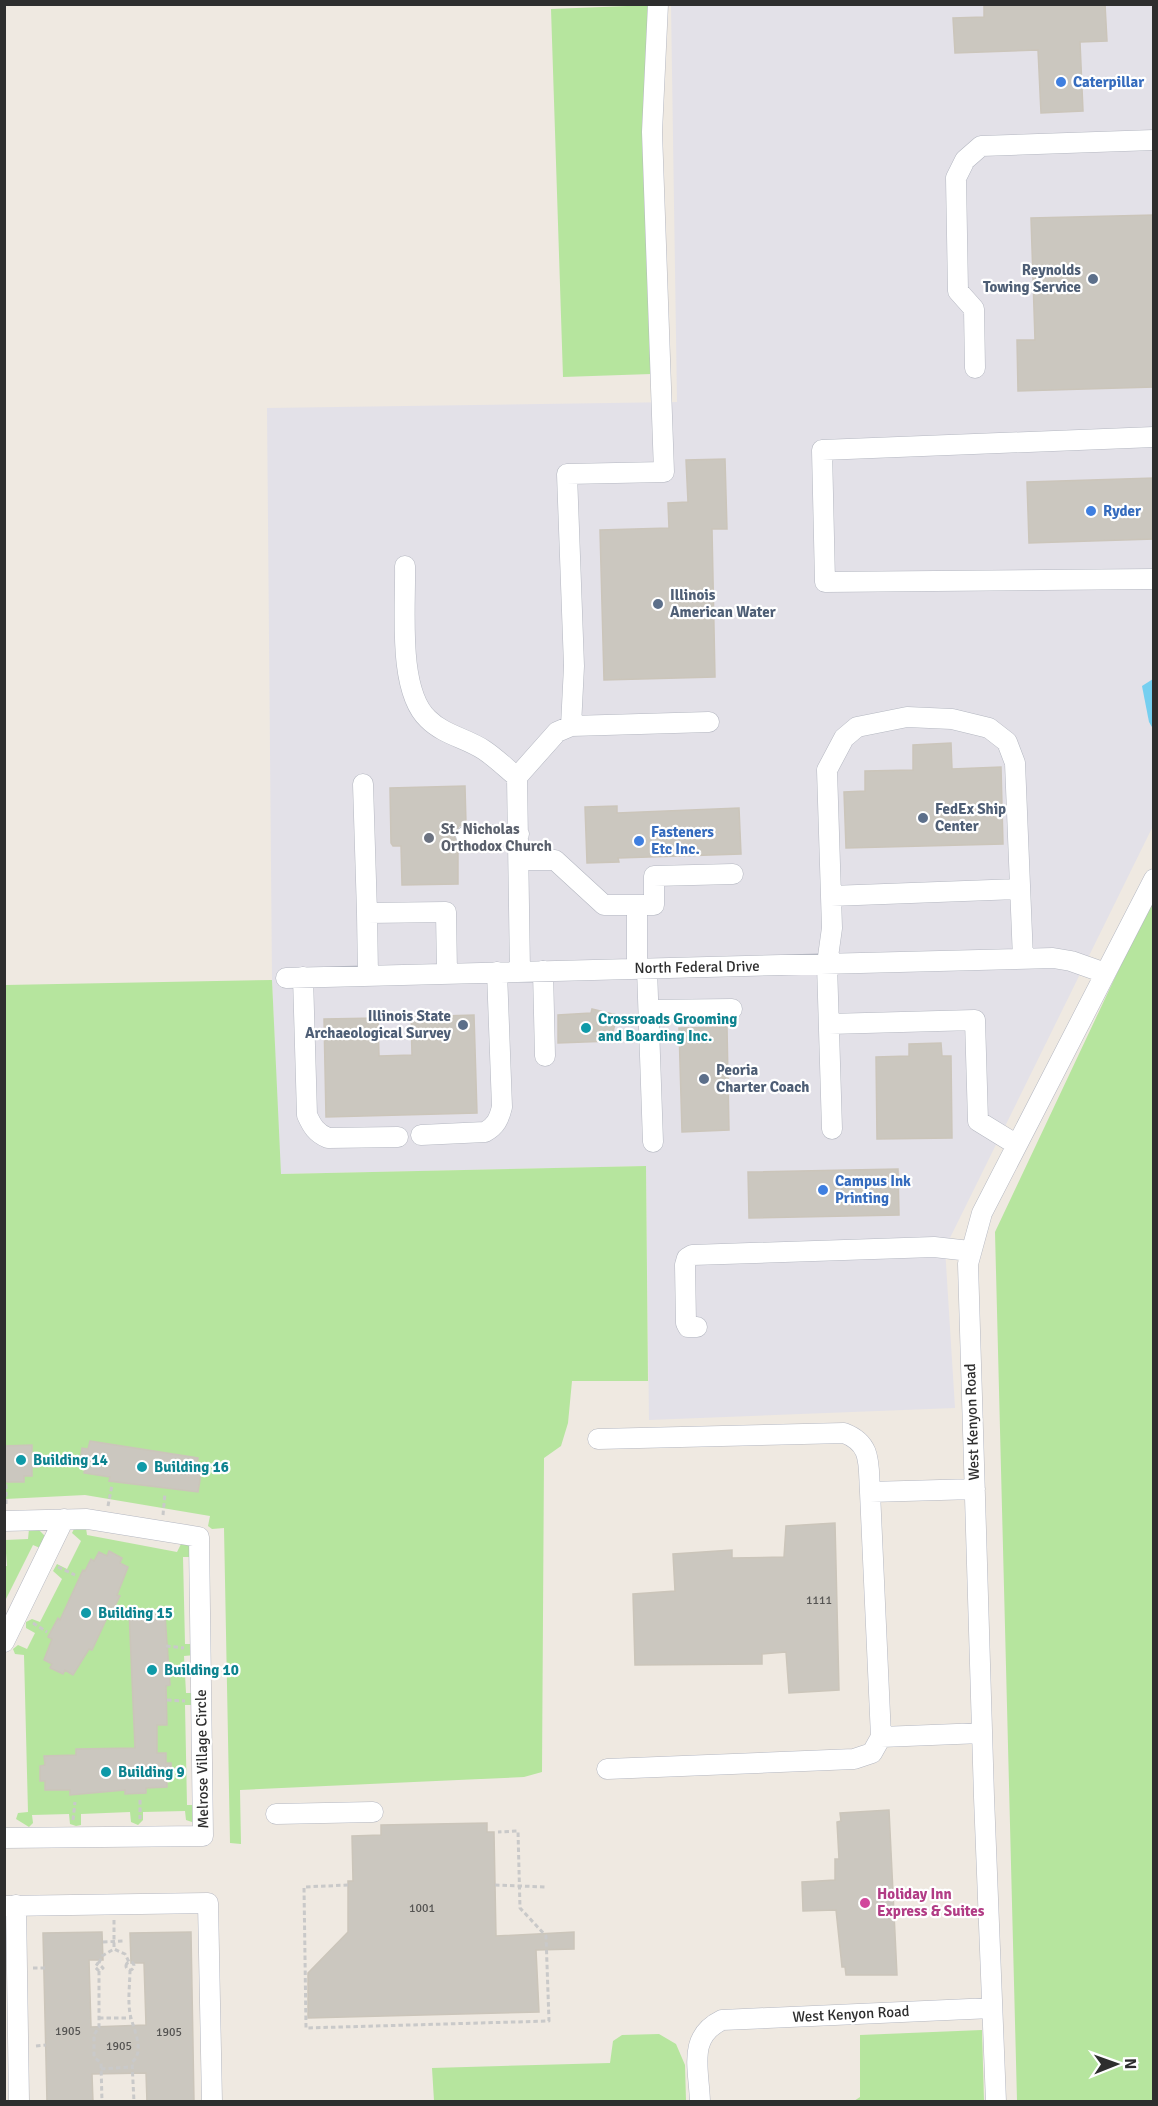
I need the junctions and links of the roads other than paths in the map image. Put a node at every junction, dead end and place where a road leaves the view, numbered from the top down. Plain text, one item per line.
1 (658, 4) edge
2 (1154, 140) edge
3 (975, 368) dead end
4 (1154, 438) edge
5 (405, 566) dead end
6 (1154, 579) edge
7 (709, 722) dead end
8 (571, 726) junction
9 (517, 777) junction
10 (363, 784) dead end
11 (519, 834) junction
12 (466, 836) dead end
13 (519, 860) junction
14 (733, 874) dead end
15 (1154, 879) edge
16 (1020, 890) junction
17 (831, 897) junction
18 (637, 905) junction
19 (367, 913) junction
20 (1023, 959) junction
21 (827, 964) junction
22 (642, 969) junction
23 (543, 971) junction
24 (497, 972) junction
25 (520, 972) junction
26 (1105, 973) junction
27 (447, 974) junction
28 (368, 975) junction
29 (732, 1009) dead end
30 (649, 1010) junction
31 (829, 1024) junction
32 (545, 1056) dead end
33 (831, 1129) dead end
34 (421, 1135) dead end
35 (398, 1137) dead end
36 (653, 1142) dead end
37 (1017, 1145) junction
38 (970, 1251) junction
39 (697, 1327) dead end
40 (598, 1439) dead end
41 (975, 1489) junction
42 (870, 1492) junction
43 (64, 1520) junction
44 (4, 1521) edge
45 (4, 1642) edge
46 (982, 1733) junction
47 (881, 1737) junction
48 (607, 1769) dead end
49 (373, 1812) dead end
50 (276, 1814) dead end
51 (4, 1838) edge
52 (10, 1905) edge
53 (992, 2008) junction
54 (20, 2102) edge
55 (212, 2102) edge
56 (700, 2102) edge
57 (996, 2102) edge

1 - 8 street
2 - 3 street
4 - 6 street
5 - 9 street
7 - 8 street
8 - 9 street
9 - 11 street
10 - 19 street
11 - 12 street
11 - 13 street
13 - 18 street
13 - 25 street
14 - 18 street
15 - 26 street, West Kenyon Road
16 - 17 street
16 - 17 street
16 - 20 street
17 - 21 street
18 - 22 street
19 - 27 street
19 - 28 street
20 - 21 street, North Federal Drive
20 - 26 street, North Federal Drive
21 - 22 street, North Federal Drive
21 - 31 street
22 - 23 street, North Federal Drive
22 - 30 street
23 - 25 street, North Federal Drive
23 - 32 street
24 - 25 street, North Federal Drive
24 - 27 street, North Federal Drive
24 - 34 street
26 - 37 street, West Kenyon Road
27 - 28 street, North Federal Drive
28 - 35 street, North Federal Drive
29 - 30 street
30 - 36 street
31 - 33 street
31 - 37 street
37 - 38 street, West Kenyon Road
38 - 39 street
38 - 41 street, West Kenyon Road
40 - 42 street
41 - 42 street
41 - 46 street, West Kenyon Road
42 - 47 street
43 - 44 street, Melrose Village Circle
43 - 45 street
43 - 51 street, Melrose Village Circle
46 - 47 street
46 - 53 street, West Kenyon Road
47 - 48 street
49 - 50 street
52 - 54 street
52 - 55 street
53 - 56 street, West Kenyon Road
53 - 57 street, West Kenyon Road

